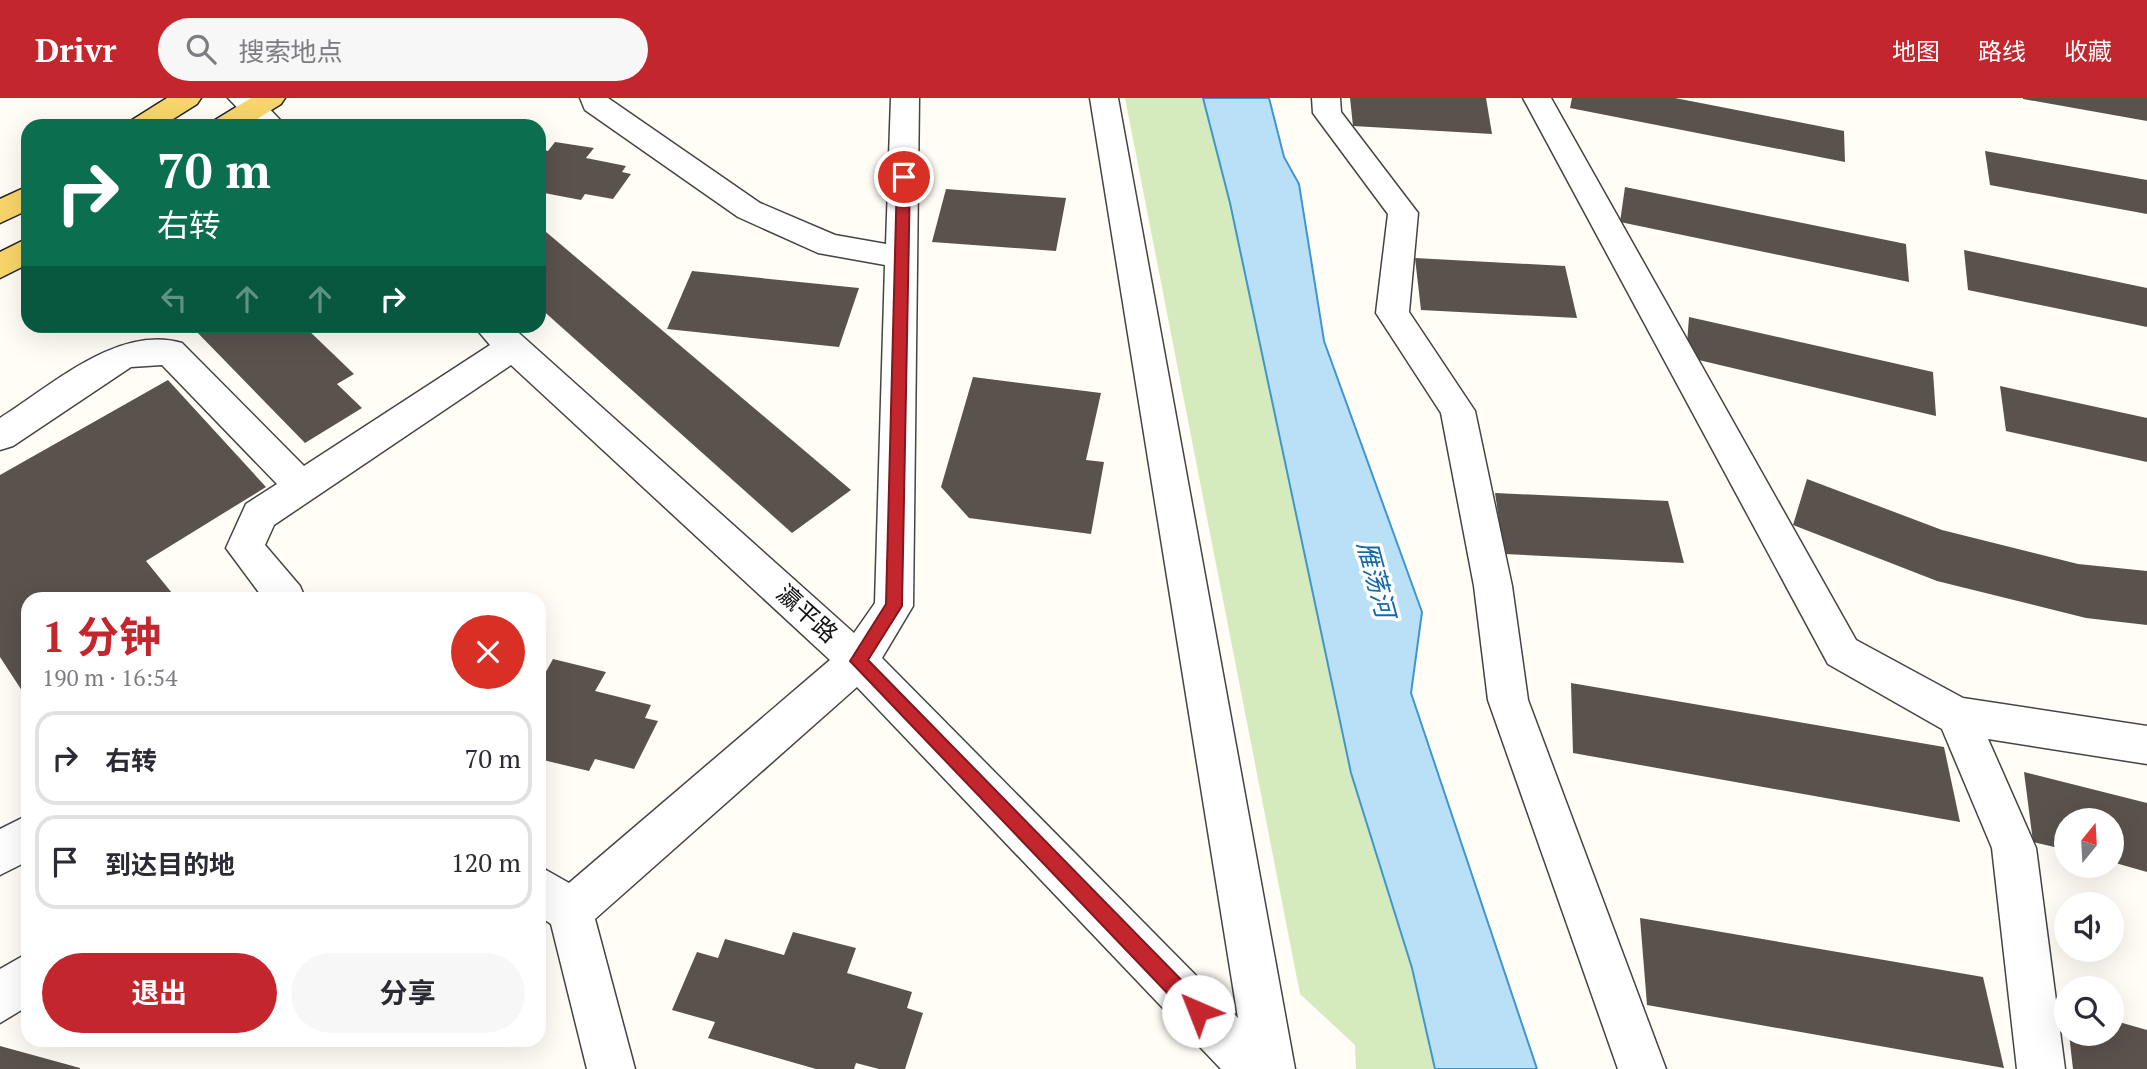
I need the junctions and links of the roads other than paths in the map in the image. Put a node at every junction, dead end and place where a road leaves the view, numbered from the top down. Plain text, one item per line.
1 (187, 98) edge
2 (594, 98) edge
3 (905, 98) edge
4 (1104, 98) edge
5 (1326, 98) edge
6 (1537, 98) edge
7 (259, 108) edge
8 (153, 119) edge
9 (238, 119) edge
10 (21, 200) edge
11 (0, 213) edge
12 (21, 254) edge
13 (902, 257) junction
14 (0, 267) edge
15 (502, 336) edge
16 (0, 436) edge
17 (302, 487) junction
18 (281, 592) edge
19 (858, 661) junction
20 (1957, 716) junction
21 (2147, 745) edge
22 (21, 840) edge
23 (0, 854) edge
24 (554, 900) edge
25 (21, 982) edge
26 (0, 999) edge
27 (611, 1069) edge
28 (1255, 1069) edge
29 (1271, 1069) edge
30 (1642, 1069) edge
31 (2041, 1069) edge

1 - 8 main road
2 - 13 street
3 - 13 street
4 - 29 street
5 - 30 street
6 - 20 street
7 - 9 main road
10 - 11 main road
12 - 14 main road
13 - 19 street
15 - 17 street
15 - 19 street, 瀛平路
16 - 17 street
17 - 18 street
19 - 24 street
19 - 28 street, 瀛平路
20 - 21 street
20 - 31 street
22 - 23 street
24 - 27 street
25 - 26 street

